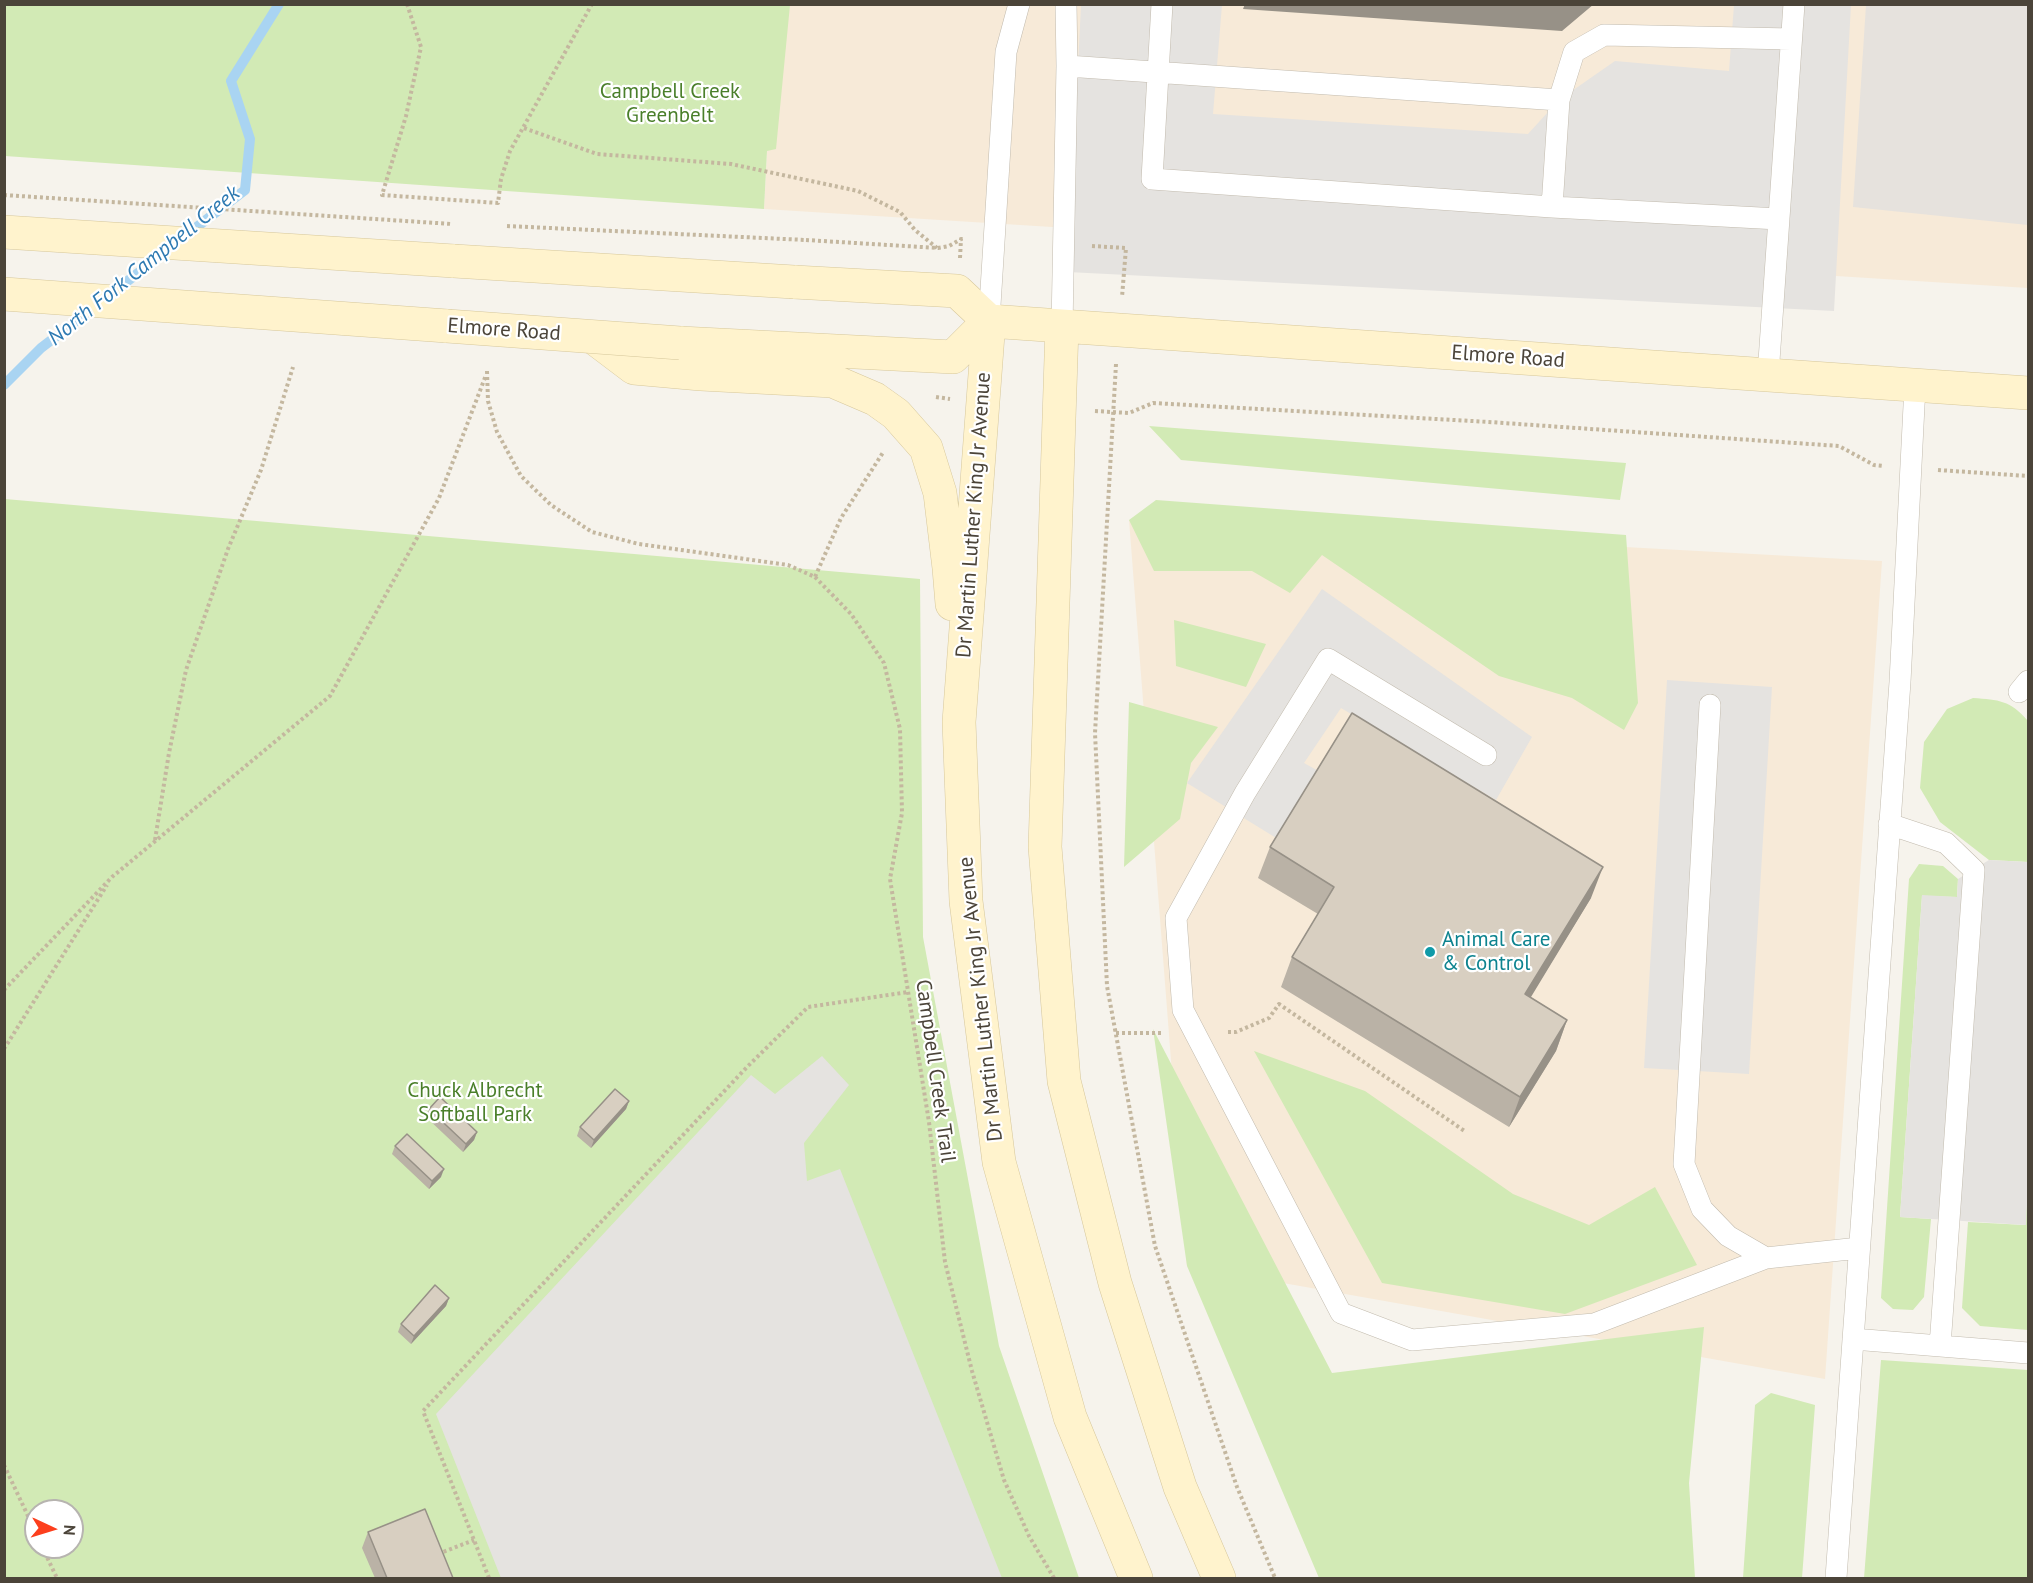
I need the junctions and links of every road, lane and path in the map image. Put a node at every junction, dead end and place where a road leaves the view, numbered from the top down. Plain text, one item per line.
1 (407, 4) edge
2 (592, 4) edge
3 (1019, 4) edge
4 (1066, 4) edge
5 (1162, 4) edge
6 (1794, 4) edge
7 (1791, 39) junction
8 (1067, 66) junction
9 (1158, 72) junction
10 (1559, 100) junction
11 (524, 128) junction
12 (4, 195) edge
13 (1552, 207) junction
14 (1779, 219) junction
15 (455, 224) dead end
16 (502, 226) dead end
17 (4, 232) edge
18 (961, 238) dead end
19 (938, 248) junction
20 (4, 294) edge
21 (988, 321) junction
22 (1062, 327) junction
23 (593, 337) junction
24 (293, 368) dead end
25 (1768, 375) junction
26 (1915, 386) junction
27 (2028, 393) edge
28 (880, 455) dead end
29 (1910, 468) junction
30 (2028, 476) edge
31 (815, 577) junction
32 (1710, 705) dead end
33 (959, 722) junction
34 (1486, 755) dead end
35 (1889, 824) junction
36 (155, 841) junction
37 (112, 877) junction
38 (4, 990) edge
39 (908, 992) junction
40 (1195, 1032) junction
41 (1116, 1033) junction
42 (4, 1049) edge
43 (1466, 1132) dead end
44 (1859, 1248) junction
45 (1766, 1258) junction
46 (1853, 1339) junction
47 (1940, 1346) junction
48 (2028, 1353) edge
49 (4, 1465) edge
50 (24, 1508) edge
51 (474, 1540) junction
52 (431, 1556) edge
53 (48, 1559) edge
54 (57, 1578) edge
55 (489, 1578) edge
56 (1054, 1578) edge
57 (1136, 1578) edge
58 (1219, 1578) edge
59 (1275, 1578) edge
60 (1836, 1578) edge

1 - 11 path
2 - 11 path
3 - 21 lane, Dr Martin Luther King Jr Avenue
4 - 8 lane
5 - 9 lane
6 - 7 lane
7 - 10 lane
7 - 14 lane
8 - 9 lane
8 - 22 lane
9 - 10 lane
9 - 13 lane
10 - 13 lane
11 - 19 path
12 - 15 path, bridge
13 - 14 lane
14 - 25 lane
16 - 19 path, bridge
17 - 21 main road, bridge
18 - 19 path
20 - 23 main road, Elmore Road, bridge
21 - 22 main road, Elmore Road
21 - 23 main road, Elmore Road, bridge
21 - 33 main road, Dr Martin Luther King Jr Avenue
22 - 25 main road, Elmore Road
22 - 58 main road
23 - 33 main road
24 - 36 path
25 - 26 main road, Elmore Road
26 - 27 main road, Elmore Road
26 - 29 lane
28 - 31 path
29 - 30 path
29 - 35 lane
29 - 41 path
31 - 36 path
31 - 39 path, Campbell Creek Trail
32 - 45 lane
33 - 57 main road, Dr Martin Luther King Jr Avenue
34 - 40 lane
35 - 44 lane
35 - 47 lane
36 - 37 path
37 - 38 path
37 - 42 path
39 - 51 path
39 - 56 path, Campbell Creek Trail
40 - 41 path
40 - 43 path
40 - 45 lane
41 - 59 path
44 - 45 lane
44 - 46 lane
46 - 47 lane
46 - 60 lane
47 - 48 lane
49 - 50 path
51 - 52 path
51 - 55 path
53 - 54 path

